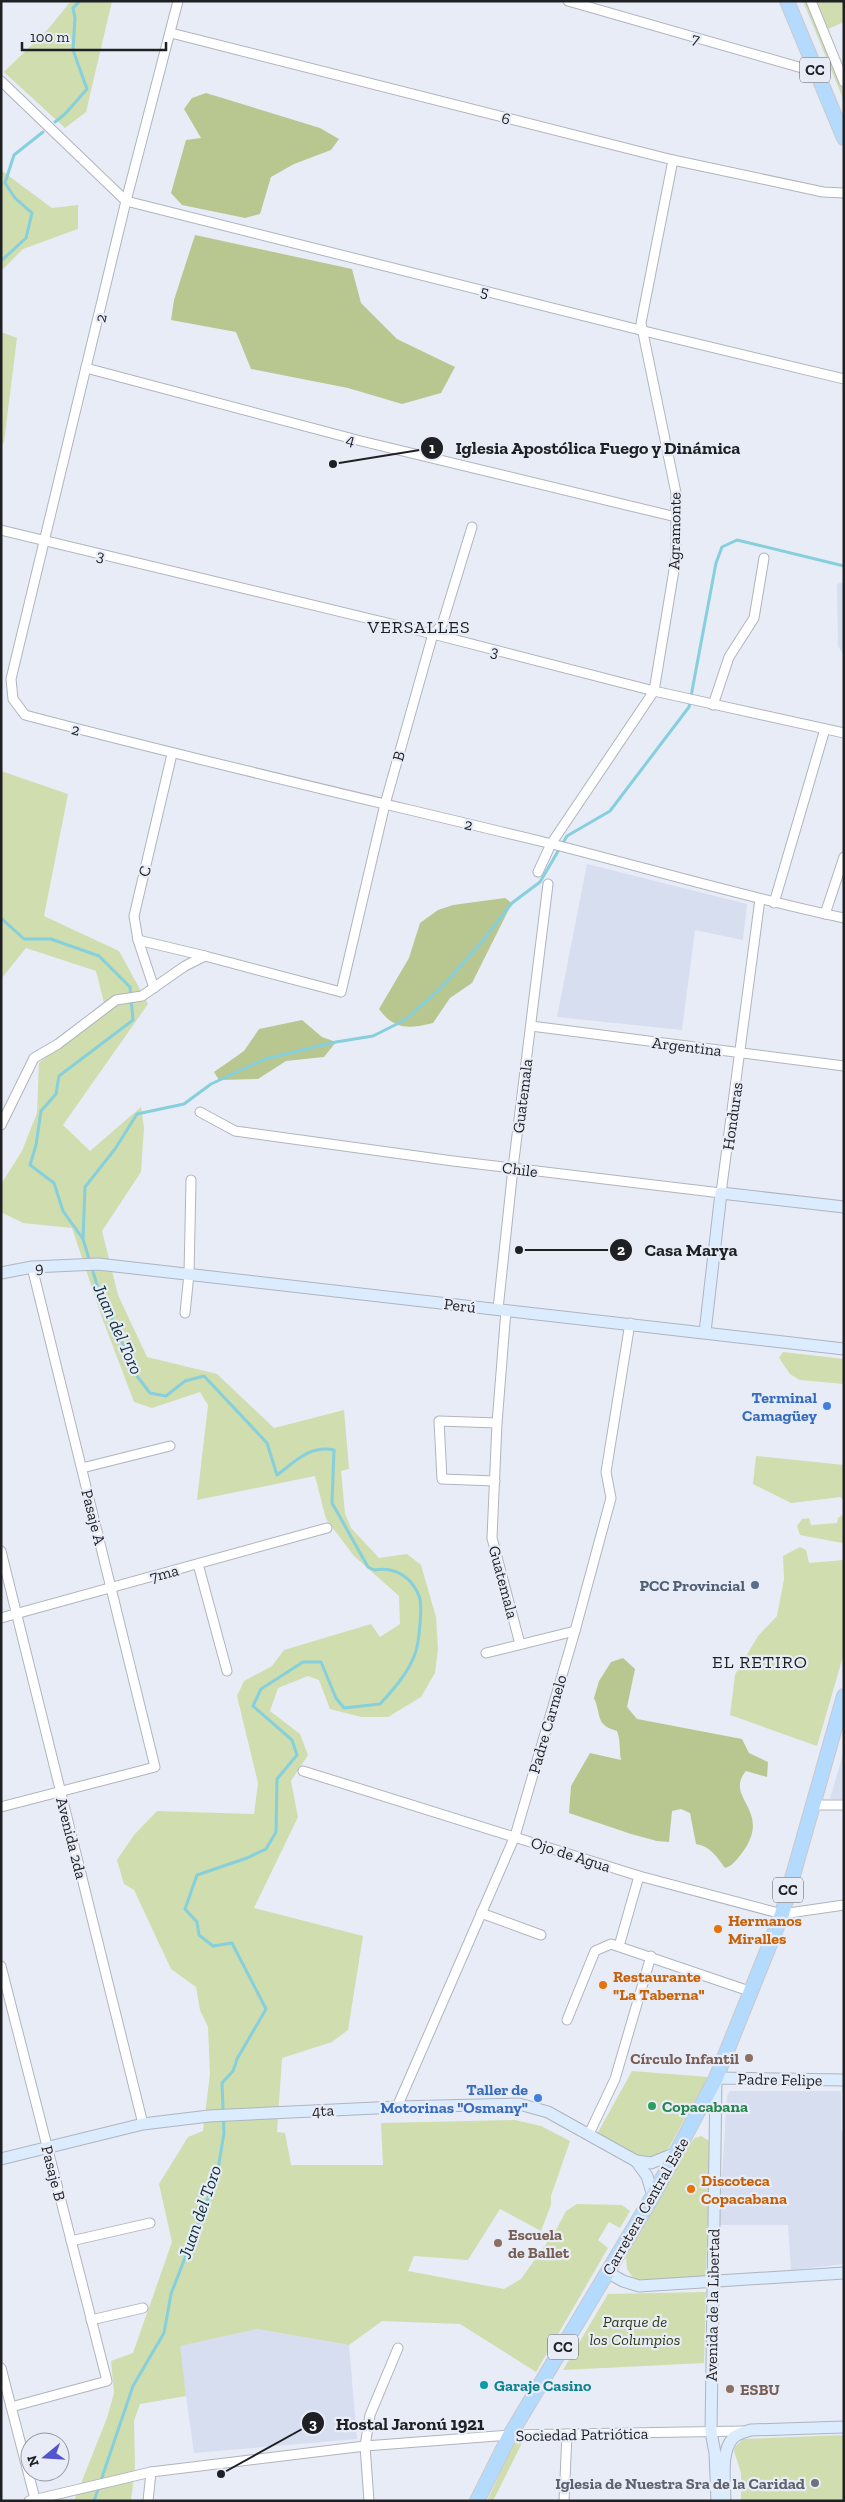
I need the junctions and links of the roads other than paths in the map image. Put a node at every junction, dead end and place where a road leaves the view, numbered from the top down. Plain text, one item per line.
1 (178, 1) edge
2 (568, 1) edge
3 (787, 1) edge
4 (797, 1) edge
5 (811, 1) edge
6 (171, 33) junction
7 (820, 71) junction
8 (1, 81) edge
9 (844, 82) edge
10 (844, 115) edge
11 (844, 138) edge
12 (673, 160) junction
13 (844, 193) edge
14 (126, 201) junction
15 (644, 331) junction
16 (86, 368) junction
17 (844, 379) edge
18 (676, 517) junction
19 (472, 527) dead end
20 (1, 530) edge
21 (44, 541) junction
22 (764, 558) dead end
23 (433, 634) junction
24 (654, 691) junction
25 (713, 706) junction
26 (825, 729) junction
27 (844, 732) edge
28 (172, 754) junction
29 (385, 804) junction
30 (551, 844) junction
31 (844, 857) edge
32 (538, 872) dead end
33 (548, 884) dead end
34 (760, 900) junction
35 (774, 903) junction
36 (825, 914) junction
37 (844, 918) edge
38 (138, 940) junction
39 (205, 956) junction
40 (154, 988) junction
41 (531, 1026) junction
42 (741, 1052) junction
43 (844, 1066) edge
44 (200, 1112) dead end
45 (1, 1125) edge
46 (513, 1168) junction
47 (191, 1180) dead end
48 (721, 1193) junction
49 (844, 1207) edge
50 (77, 1264) joint
51 (32, 1267) junction
52 (1, 1272) edge
53 (189, 1274) junction
54 (502, 1309) junction
55 (185, 1313) dead end
56 (630, 1323) junction
57 (705, 1332) junction
58 (844, 1349) edge
59 (497, 1424) junction
60 (170, 1446) dead end
61 (82, 1468) junction
62 (495, 1480) junction
63 (327, 1528) dead end
64 (1, 1551) edge
65 (198, 1564) junction
66 (112, 1587) junction
67 (17, 1614) junction
68 (1, 1618) edge
69 (575, 1630) junction
70 (520, 1644) junction
71 (486, 1653) dead end
72 (228, 1671) dead end
73 (844, 1696) edge
74 (303, 1771) dead end
75 (60, 1792) junction
76 (812, 1805) junction
77 (844, 1806) edge
78 (1, 1807) edge
79 (515, 1836) junction
80 (639, 1876) junction
81 (844, 1906) edge
82 (481, 1914) junction
83 (782, 1914) junction
84 (541, 1935) dead end
85 (619, 1946) junction
86 (651, 1956) junction
87 (1, 1966) edge
88 (752, 1992) junction
89 (567, 2020) dead end
90 (716, 2078) junction
91 (844, 2080) edge
92 (397, 2107) junction
93 (143, 2124) junction
94 (588, 2134) junction
95 (48, 2147) junction
96 (676, 2153) junction
97 (1, 2159) edge
98 (636, 2161) junction
99 (653, 2196) junction
100 (150, 2223) dead end
101 (71, 2241) junction
102 (607, 2272) junction
103 (844, 2273) edge
104 (712, 2282) junction
105 (143, 2308) dead end
106 (92, 2320) junction
107 (398, 2348) dead end
108 (1, 2368) edge
109 (11, 2407) junction
110 (844, 2427) edge
111 (751, 2430) junction
112 (710, 2432) junction
113 (567, 2434) junction
114 (510, 2435) junction
115 (365, 2446) junction
116 (151, 2472) junction
117 (721, 2483) junction
118 (32, 2500) edge
119 (148, 2501) edge
120 (369, 2501) edge
121 (477, 2501) edge
122 (564, 2501) edge
123 (717, 2501) edge
124 (725, 2501) edge

1 - 6 street, 2
2 - 7 street, 7
3 - 7 main road, CC
4 - 7 main road, CC
5 - 9 street
6 - 12 street, 6
6 - 14 street, 2
7 - 10 main road, CC
7 - 11 main road, CC
8 - 14 street
12 - 13 street, 6
12 - 15 street, Agramonte
14 - 15 street, 5
14 - 16 street, 2
15 - 17 street, 5
15 - 18 street, Agramonte
16 - 18 street, 4
16 - 21 street, 2
18 - 24 street, Agramonte
19 - 23 street, B
20 - 21 street, 3
21 - 23 street, 3
21 - 28 street, 2
22 - 25 street
23 - 24 street, 3
23 - 29 street, B
24 - 25 street, 3
24 - 30 street, Agramonte
25 - 26 street, 3
26 - 27 street, 3
26 - 35 street
28 - 29 street, 2
28 - 38 street, C
29 - 30 street, 2
29 - 39 street, B
30 - 32 street, Agramonte
30 - 34 street, 2
31 - 36 street
33 - 41 street, Guatemala
34 - 35 street, 2
34 - 42 street, Honduras
35 - 36 street, 2
36 - 37 street, 2
38 - 39 street
38 - 40 street, C
39 - 40 street
40 - 45 street
41 - 42 street, Argentina
41 - 46 street, Guatemala
42 - 43 street, Argentina
42 - 48 street, Honduras
44 - 46 street, Chile
46 - 48 street, Chile
46 - 54 street, Guatemala
47 - 53 street
48 - 49 street, Chile
48 - 57 street, Honduras
50 - 51 street, 9
50 - 53 street, Perú
51 - 52 street, 9
51 - 61 street, Pasaje A
53 - 54 street, Perú
53 - 55 street
54 - 56 street, Perú
54 - 59 street, Guatemala
56 - 57 street, Perú
56 - 69 street, Padre Carmelo
57 - 58 street, Perú
59 - 62 street, Guatemala
59 - 62 street
60 - 61 street
61 - 66 street, Pasaje A
62 - 70 street, Guatemala
63 - 65 street, 7ma
64 - 67 street, Avenida 2da
65 - 66 street, 7ma
65 - 72 street
66 - 67 street, 7ma
66 - 75 street, Pasaje A
67 - 68 street, 7ma
67 - 75 street, Avenida 2da
69 - 70 street
69 - 79 street, Padre Carmelo
70 - 71 street
73 - 76 main road, Carretera Central Este / CC
74 - 79 street, Ojo de Agua
75 - 78 street
75 - 93 street, Avenida 2da
76 - 77 street
76 - 83 main road, Carretera Central Este / CC
79 - 80 street, Ojo de Agua
79 - 82 street, Padre Carmelo
80 - 83 street, Ojo de Agua
80 - 85 street
81 - 83 street, Ojo de Agua
82 - 84 street
82 - 92 street, Padre Carmelo
83 - 88 main road, Carretera Central Este / CC
85 - 86 street
85 - 89 street
86 - 88 street
86 - 94 street
87 - 95 street, Pasaje B
88 - 90 main road, Carretera Central Este / CC
90 - 91 street, Padre Felipe
90 - 96 main road, Carretera Central Este / CC
90 - 104 street, Avenida de la Libertad
92 - 93 street, 4ta
92 - 94 street, 4ta
93 - 95 street, 4ta
94 - 98 street, 4ta
95 - 97 street, 4ta
95 - 101 street, Pasaje B
96 - 98 street
96 - 99 main road, Carretera Central Este / CC
98 - 99 street, 4ta
99 - 102 main road, Carretera Central Este / CC
100 - 101 street
101 - 106 street, Pasaje B
102 - 104 street
102 - 114 main road, Carretera Central Este / CC
103 - 104 street
104 - 112 street, Avenida de la Libertad
105 - 106 street
106 - 109 street, Pasaje B
107 - 115 street
108 - 109 street
109 - 118 street
110 - 111 street, Sociedad Patriótica
111 - 112 street, Sociedad Patriótica
111 - 117 street, Avenida de la Libertad
112 - 113 street, Sociedad Patriótica
112 - 117 street, Avenida de la Libertad
113 - 114 street, Sociedad Patriótica
113 - 122 street
114 - 115 street, Sociedad Patriótica
114 - 121 main road, Carretera Central Este / CC
115 - 116 street, Sociedad Patriótica
115 - 120 street
116 - 118 street, Sociedad Patriótica
116 - 119 street
117 - 123 street, Avenida de la Libertad
117 - 124 street, Avenida de la Libertad

